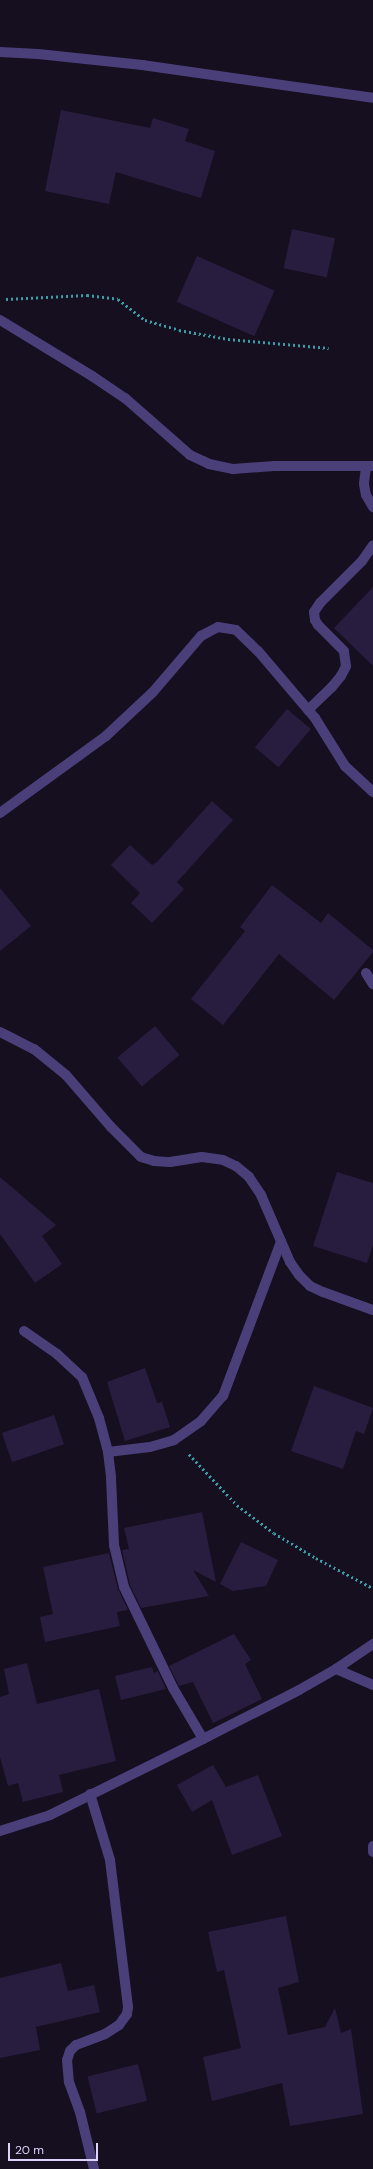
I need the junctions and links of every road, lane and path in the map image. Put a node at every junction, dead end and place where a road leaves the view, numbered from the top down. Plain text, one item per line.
1 (0, 52) edge
2 (373, 98) edge
3 (0, 300) edge
4 (0, 320) edge
5 (329, 348) dead end
6 (369, 466) edge
7 (373, 507) edge
8 (373, 545) edge
9 (308, 710) junction
10 (373, 792) edge
11 (0, 813) edge
12 (366, 973) dead end
13 (373, 984) edge
14 (0, 1032) edge
15 (281, 1242) junction
16 (373, 1310) edge
17 (24, 1331) dead end
18 (174, 1440) junction
19 (108, 1452) junction
20 (373, 1588) edge
21 (373, 1644) edge
22 (336, 1669) junction
23 (373, 1685) edge
24 (203, 1739) junction
25 (90, 1794) junction
26 (0, 1831) edge
27 (373, 1846) edge
28 (373, 1852) edge
29 (94, 2169) edge

1 - 2 street
3 - 5 path
4 - 6 street
6 - 7 street
8 - 9 street
9 - 10 street
9 - 11 street
12 - 13 street
14 - 15 street
15 - 16 street
15 - 18 street
17 - 19 street
18 - 19 street
18 - 20 path
19 - 24 street
21 - 22 street
22 - 23 street
22 - 24 street
24 - 25 street
25 - 26 street
25 - 29 street
27 - 28 street

